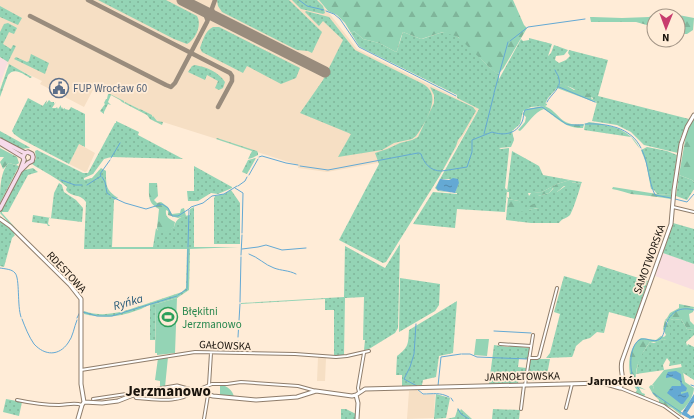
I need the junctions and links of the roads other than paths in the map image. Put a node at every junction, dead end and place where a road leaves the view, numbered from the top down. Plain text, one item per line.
1 (694, 115) edge
2 (0, 140) edge
3 (0, 143) edge
4 (25, 153) junction
5 (22, 157) junction
6 (28, 163) junction
7 (22, 166) junction
8 (20, 171) junction
9 (673, 207) junction
10 (0, 209) edge
11 (694, 212) edge
12 (0, 219) edge
13 (557, 288) dead end
14 (533, 335) dead end
15 (500, 344) dead end
16 (531, 346) junction
17 (369, 351) dead end
18 (364, 352) junction
19 (211, 353) junction
20 (529, 358) junction
21 (81, 370) junction
22 (572, 384) junction
23 (209, 385) junction
24 (525, 385) junction
25 (306, 388) junction
26 (620, 388) junction
27 (195, 390) junction
28 (316, 390) junction
29 (200, 392) junction
30 (359, 392) junction
31 (308, 393) junction
32 (134, 395) junction
33 (208, 395) junction
34 (356, 395) junction
35 (102, 398) junction
36 (93, 399) dead end
37 (17, 400) dead end
38 (102, 402) junction
39 (83, 403) junction
40 (566, 408) dead end
41 (521, 409) dead end
42 (78, 419) edge
43 (204, 419) edge
44 (357, 419) edge
45 (682, 419) edge

1 - 9 street, SAMOTWORSKA
2 - 4 main road
3 - 5 main road
4 - 5 main road
4 - 6 main road
5 - 6 main road
5 - 7 main road
5 - 7 main road
6 - 8 main road
7 - 8 main road
8 - 10 main road
9 - 11 street
9 - 26 street, SAMOTWORSKA
12 - 21 street, RDESTOWA
13 - 20 street
14 - 16 street
15 - 16 street
16 - 20 street
17 - 18 street, GAŁOWSKA
18 - 19 street, GAŁOWSKA
18 - 30 street
19 - 21 street, GAŁOWSKA
19 - 23 street
20 - 24 street
21 - 39 street, RDESTOWA
22 - 24 street, JARNOŁTOWSKA
22 - 26 street, JARNOŁTOWSKA
22 - 40 street
23 - 25 street
23 - 29 street
24 - 30 street, JARNOŁTOWSKA
24 - 41 street
25 - 28 street
25 - 31 street
26 - 45 street, JARNOŁTOWSKA
27 - 29 street
27 - 32 street
27 - 32 street
28 - 31 street
28 - 34 street
29 - 33 street
30 - 34 street
31 - 33 street
32 - 35 street
32 - 38 street
33 - 43 street
34 - 44 street
35 - 36 street
35 - 38 street
37 - 39 street
38 - 39 street
39 - 42 street

